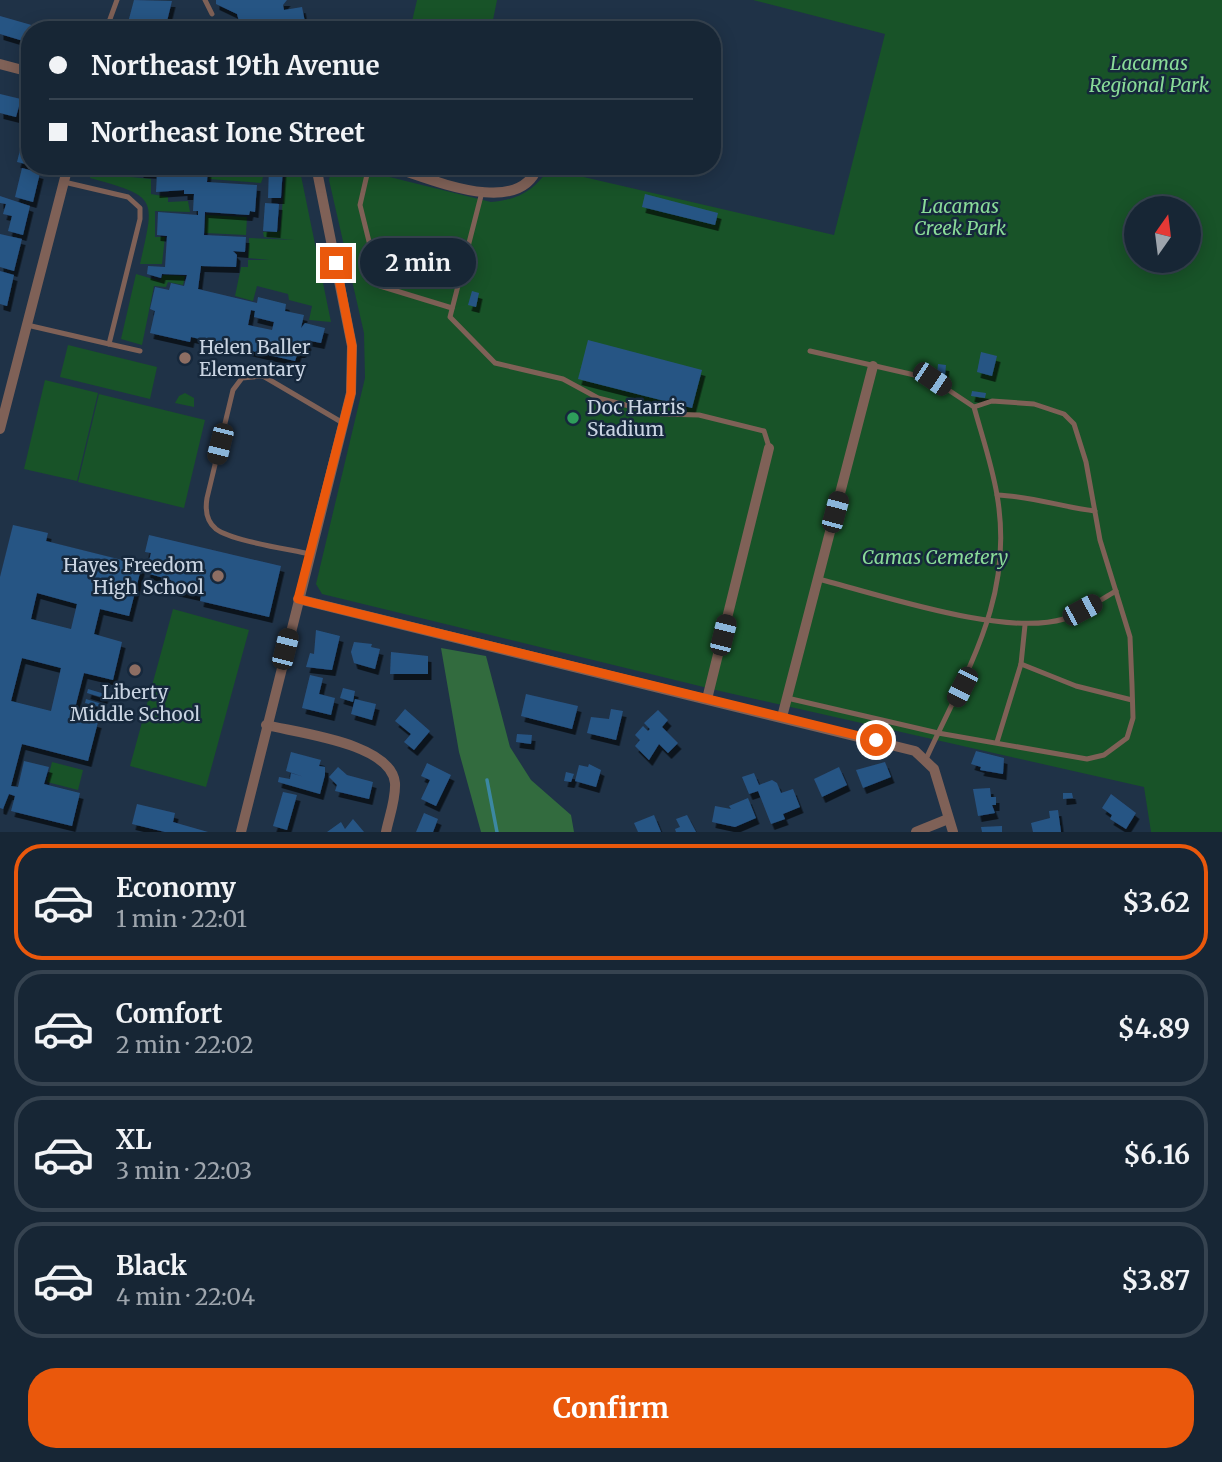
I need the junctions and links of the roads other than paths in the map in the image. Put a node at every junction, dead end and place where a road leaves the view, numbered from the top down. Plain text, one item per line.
1 (117, 0) edge
2 (205, 0) edge
3 (212, 14) dead end
4 (109, 21) edge
5 (0, 64) edge
6 (21, 70) edge
7 (66, 175) edge
8 (318, 175) edge
9 (367, 175) edge
10 (421, 175) edge
11 (535, 175) edge
12 (64, 182) junction
13 (482, 192) junction
14 (452, 308) junction
15 (27, 325) junction
16 (109, 344) junction
17 (140, 352) dead end
18 (810, 352) dead end
19 (873, 366) junction
20 (974, 407) junction
21 (343, 424) junction
22 (0, 429) edge
23 (769, 448) joint
24 (997, 495) junction
25 (1095, 511) junction
26 (310, 554) junction
27 (818, 579) junction
28 (1116, 591) junction
29 (298, 599) junction
30 (989, 621) junction
31 (1025, 625) junction
32 (1021, 664) junction
33 (787, 698) junction
34 (707, 699) junction
35 (1132, 700) junction
36 (782, 717) junction
37 (266, 725) junction
38 (938, 733) junction
39 (997, 742) junction
40 (926, 759) junction
41 (948, 819) junction
42 (241, 832) edge
43 (386, 832) edge
44 (916, 832) edge
45 (953, 832) edge

1 - 4 lane
2 - 3 lane
5 - 6 street
7 - 12 street
8 - 21 street
9 - 14 lane
10 - 13 street
11 - 13 street
12 - 15 street
12 - 16 lane
13 - 14 lane
14 - 23 lane
15 - 16 lane
15 - 22 street
16 - 17 lane
18 - 19 lane
19 - 20 lane
19 - 27 street
20 - 24 lane
20 - 25 lane
21 - 26 street
21 - 26 lane
23 - 34 street
24 - 25 lane
24 - 30 lane
25 - 28 lane
26 - 29 street
27 - 30 lane
27 - 33 street
28 - 31 lane
28 - 35 lane
29 - 34 street
29 - 37 street
30 - 31 lane
30 - 38 lane
31 - 32 lane
32 - 35 lane
32 - 39 lane
33 - 36 street
33 - 38 lane
34 - 36 street
35 - 39 lane
36 - 40 street
37 - 42 street
37 - 43 street
38 - 39 lane
38 - 40 lane
40 - 41 street
41 - 44 street
41 - 45 street

